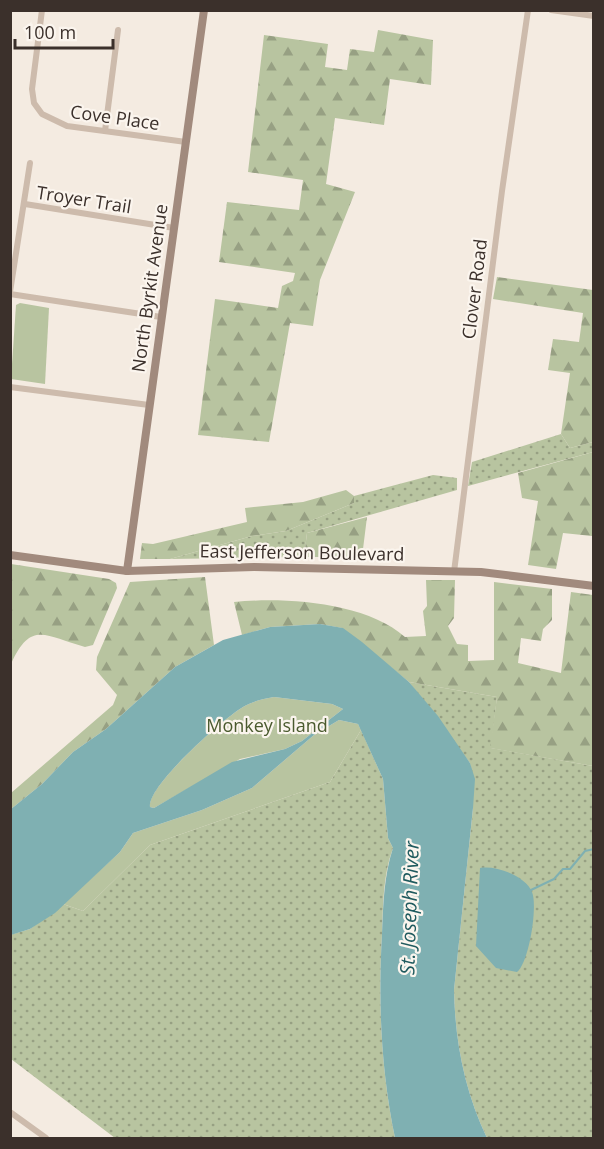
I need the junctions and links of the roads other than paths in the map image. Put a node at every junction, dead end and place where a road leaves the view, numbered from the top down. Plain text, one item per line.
1 (42, 10) edge
2 (204, 10) edge
3 (528, 10) edge
4 (551, 10) edge
5 (594, 16) edge
6 (118, 30) dead end
7 (105, 131) junction
8 (186, 142) junction
9 (30, 163) dead end
10 (25, 204) junction
11 (174, 228) junction
12 (10, 293) edge
13 (161, 317) junction
14 (10, 387) edge
15 (149, 405) junction
16 (10, 555) edge
17 (127, 571) junction
18 (454, 572) junction
19 (594, 586) edge
20 (10, 1112) edge
21 (46, 1138) edge

1 - 7 street, Cove Place
2 - 8 street, North Byrkit Avenue
3 - 18 street, Clover Road
4 - 5 street
6 - 7 street
7 - 8 street, Cove Place
8 - 11 street, North Byrkit Avenue
9 - 10 street
10 - 11 street, Troyer Trail
10 - 12 street
11 - 13 street, North Byrkit Avenue
12 - 13 street
13 - 15 street, North Byrkit Avenue
14 - 15 street
15 - 17 street, North Byrkit Avenue
16 - 17 street, East Jefferson Boulevard
17 - 18 street, East Jefferson Boulevard
18 - 19 street, East Jefferson Boulevard
20 - 21 street

